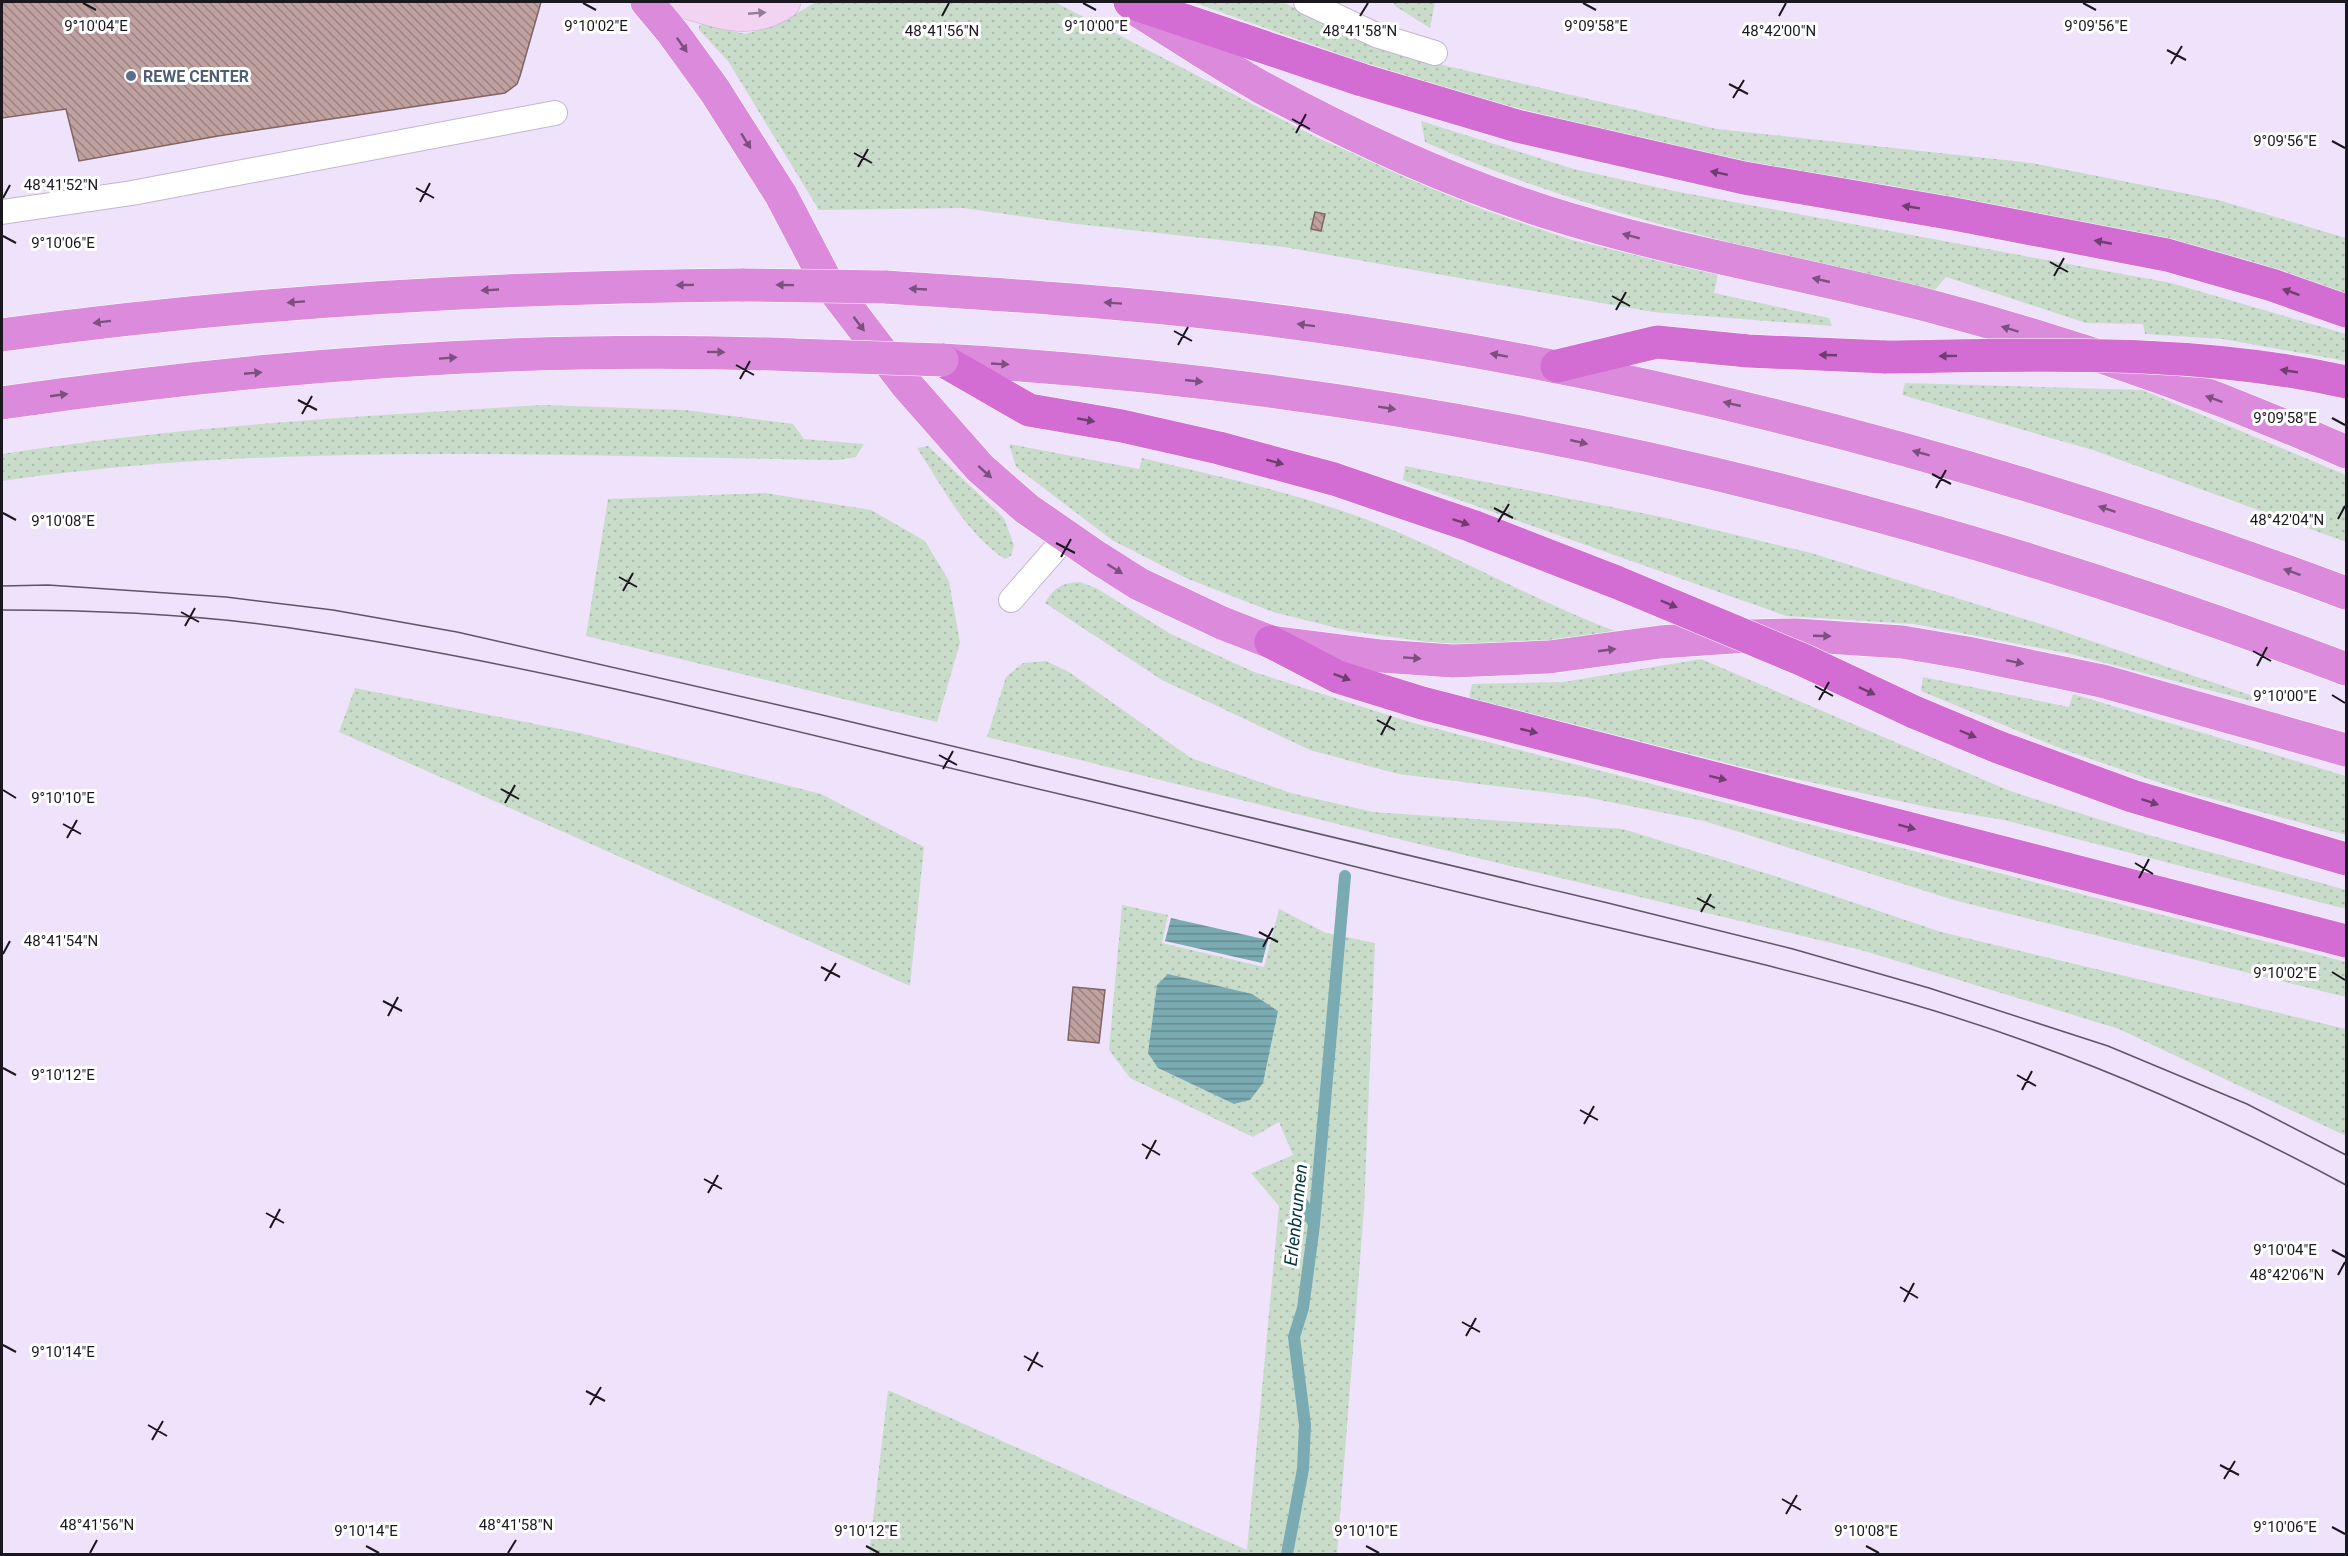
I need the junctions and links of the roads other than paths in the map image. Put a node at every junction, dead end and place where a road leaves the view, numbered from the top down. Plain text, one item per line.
1 (647, 2) edge
2 (687, 2) edge
3 (784, 2) edge
4 (1123, 2) edge
5 (1130, 2) edge
6 (1306, 2) edge
7 (1435, 53) dead end
8 (555, 113) dead end
9 (2, 212) edge
10 (2346, 311) edge
11 (2, 335) edge
12 (942, 360) junction
13 (1557, 366) junction
14 (2346, 382) edge
15 (2, 403) edge
16 (2346, 452) edge
17 (1066, 537) junction
18 (2346, 593) edge
19 (1011, 600) dead end
20 (1271, 642) junction
21 (2346, 669) edge
22 (2346, 750) edge
23 (2346, 859) edge
24 (2346, 941) edge

1 -> 17 highway
2 -> 3 main road
16 -> 4 highway
10 -> 5 highway
6 - 7 lane
8 - 9 lane
13 -> 11 highway, bridge
15 -> 12 highway, bridge
12 -> 21 highway
12 -> 23 highway, bridge
14 -> 13 highway, bridge
18 -> 13 highway
17 - 19 lane
17 -> 20 highway
20 -> 22 highway
20 -> 24 highway

